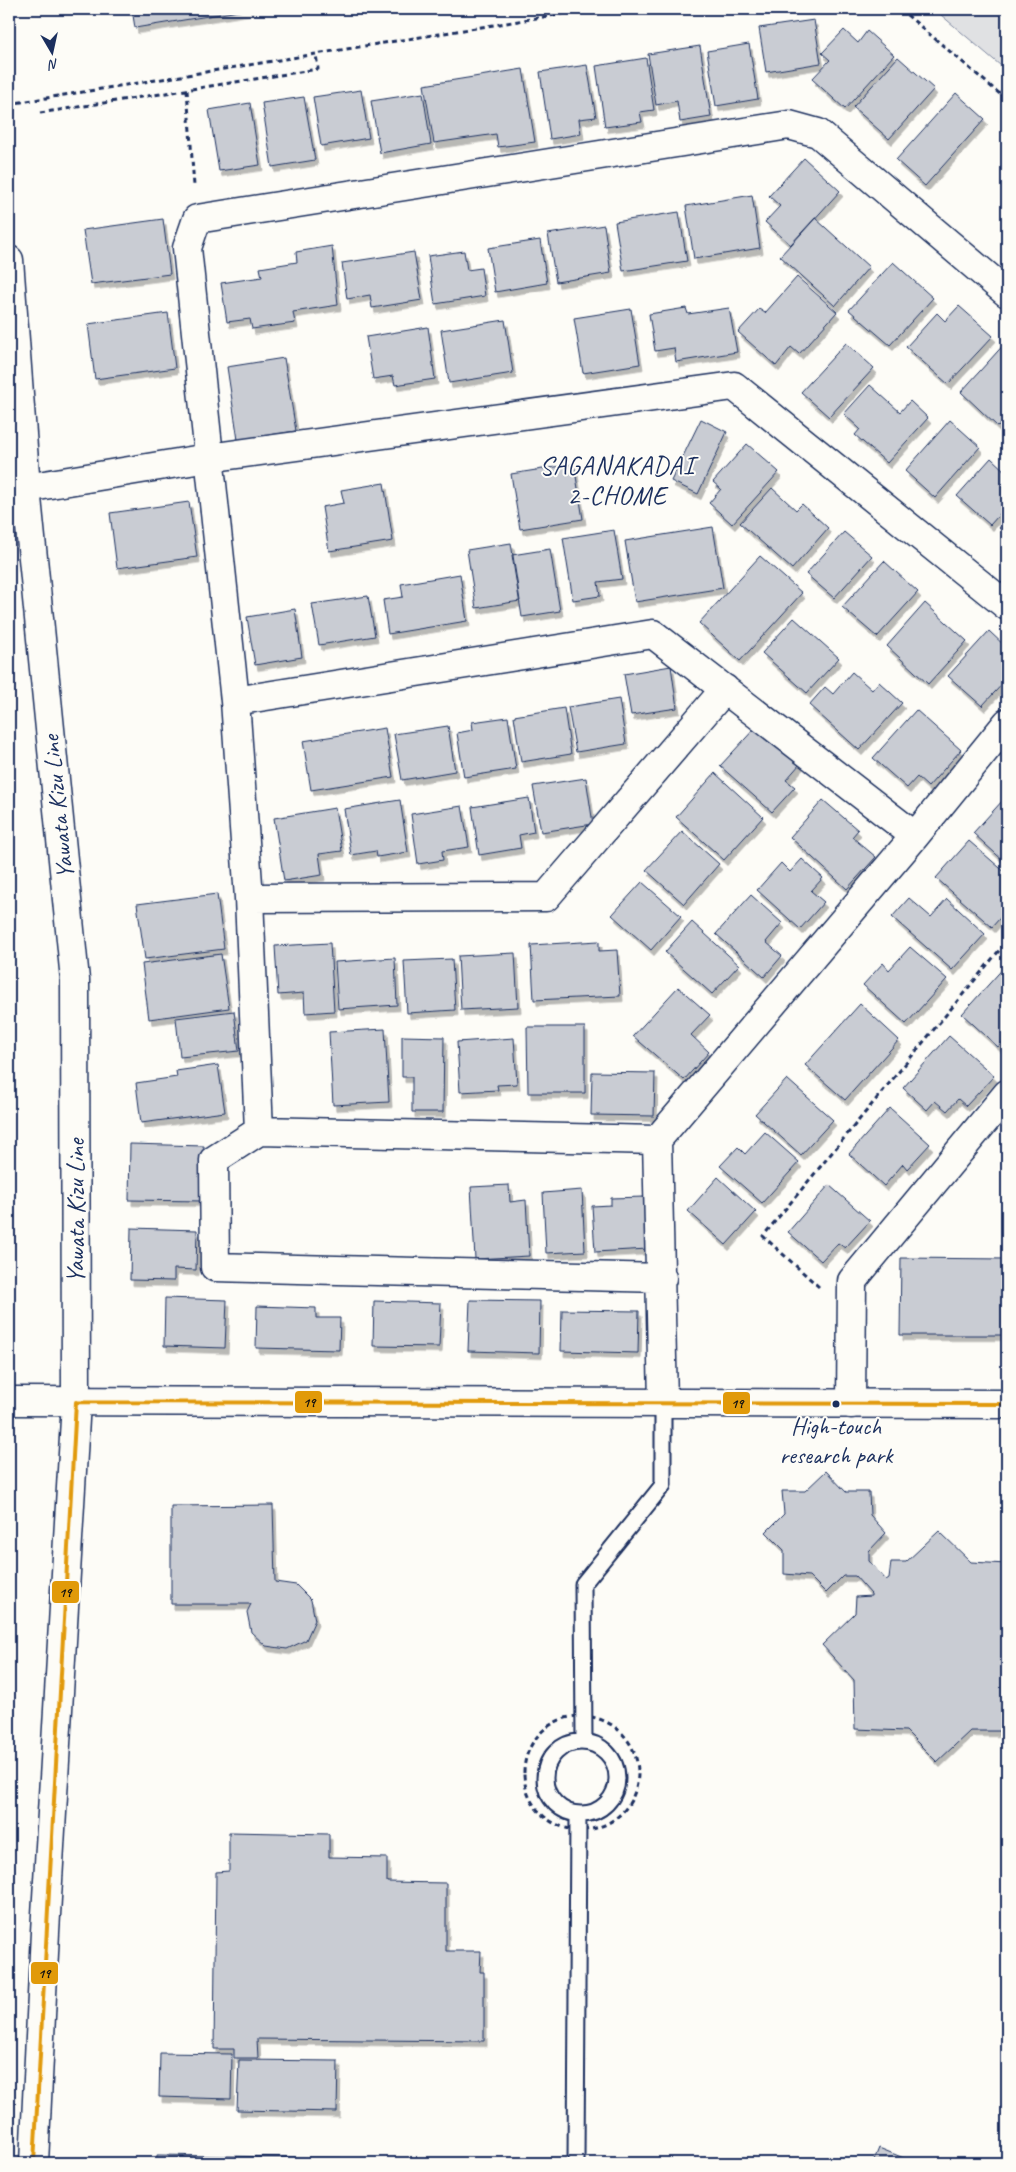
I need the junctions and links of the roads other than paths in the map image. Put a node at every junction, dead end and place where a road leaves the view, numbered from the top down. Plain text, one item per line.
1 (9, 260) edge
2 (1007, 294) edge
3 (208, 458) junction
4 (26, 488) junction
5 (1007, 606) edge
6 (725, 689) junction
7 (235, 701) junction
8 (1007, 723) edge
9 (915, 836) junction
10 (249, 898) junction
11 (1007, 1094) edge
12 (259, 1131) junction
13 (657, 1140) junction
14 (662, 1278) junction
15 (22, 1401) edge
16 (76, 1402) junction
17 (663, 1402) junction
18 (850, 1404) junction
19 (1007, 1404) edge
20 (584, 1742) junction
21 (578, 1814) junction
22 (34, 2163) edge
23 (576, 2163) edge

1 - 4 street, Yawata Kizu Line
2 - 3 street
3 - 4 street
3 - 5 street
3 - 7 street
4 - 16 street, Yawata Kizu Line
6 - 7 street
6 - 9 street
6 - 10 street
7 - 10 street
8 - 9 street
9 - 13 street
10 - 12 street
11 - 18 street
12 - 13 street
12 - 14 street
13 - 14 street
14 - 17 street
15 - 16 street
16 - 17 street
16 - 22 street, Yawata Kizu Line
17 - 18 street
17 - 20 lane
18 - 19 street
20 - 21 lane
20 - 21 lane
21 - 23 lane

